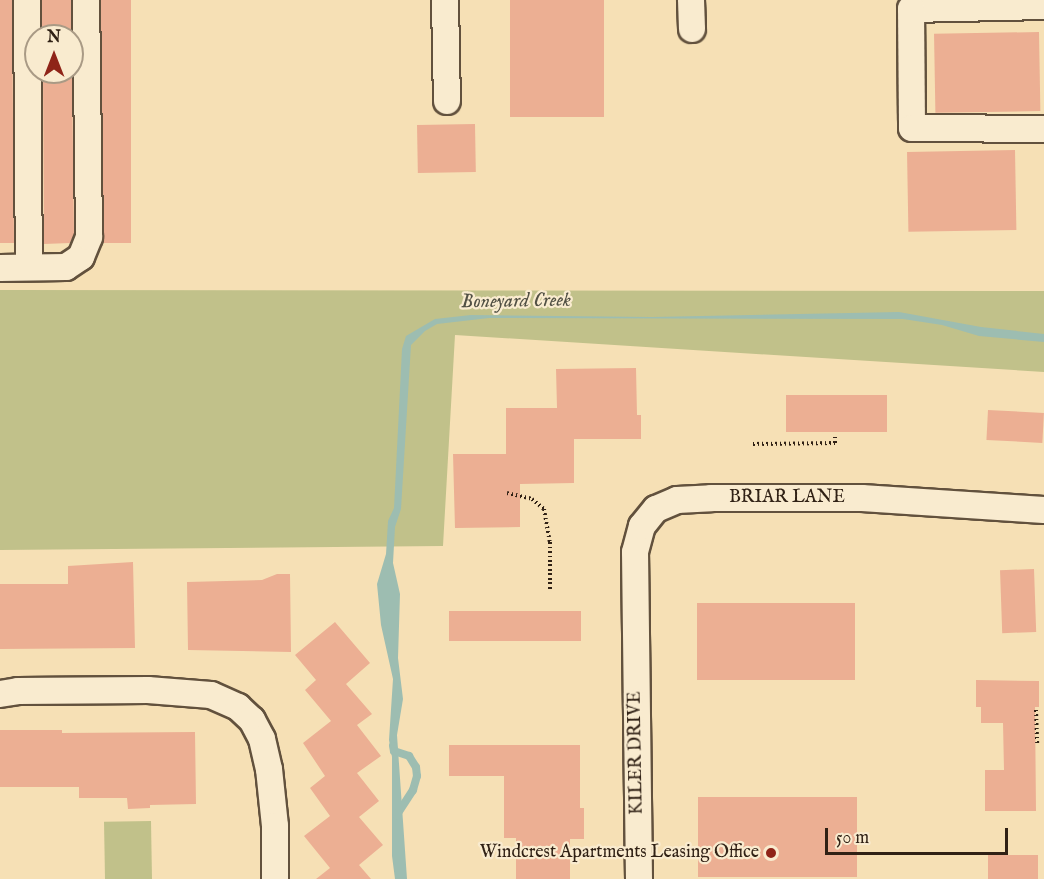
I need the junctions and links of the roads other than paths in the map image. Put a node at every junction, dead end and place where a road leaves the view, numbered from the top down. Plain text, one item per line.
1 (27, 0) edge
2 (86, 0) edge
3 (445, 0) edge
4 (692, 0) edge
5 (1044, 6) edge
6 (692, 29) dead end
7 (447, 101) dead end
8 (1044, 129) edge
9 (29, 267) junction
10 (0, 268) edge
11 (1044, 510) edge
12 (636, 628) joint
13 (0, 694) edge
14 (275, 879) edge
15 (639, 879) edge

1 - 9 street
2 - 9 street
3 - 7 street
4 - 6 street
5 - 8 street
9 - 10 street
11 - 12 street, BRIAR LANE
12 - 15 street, KILER DRIVE
13 - 14 street

